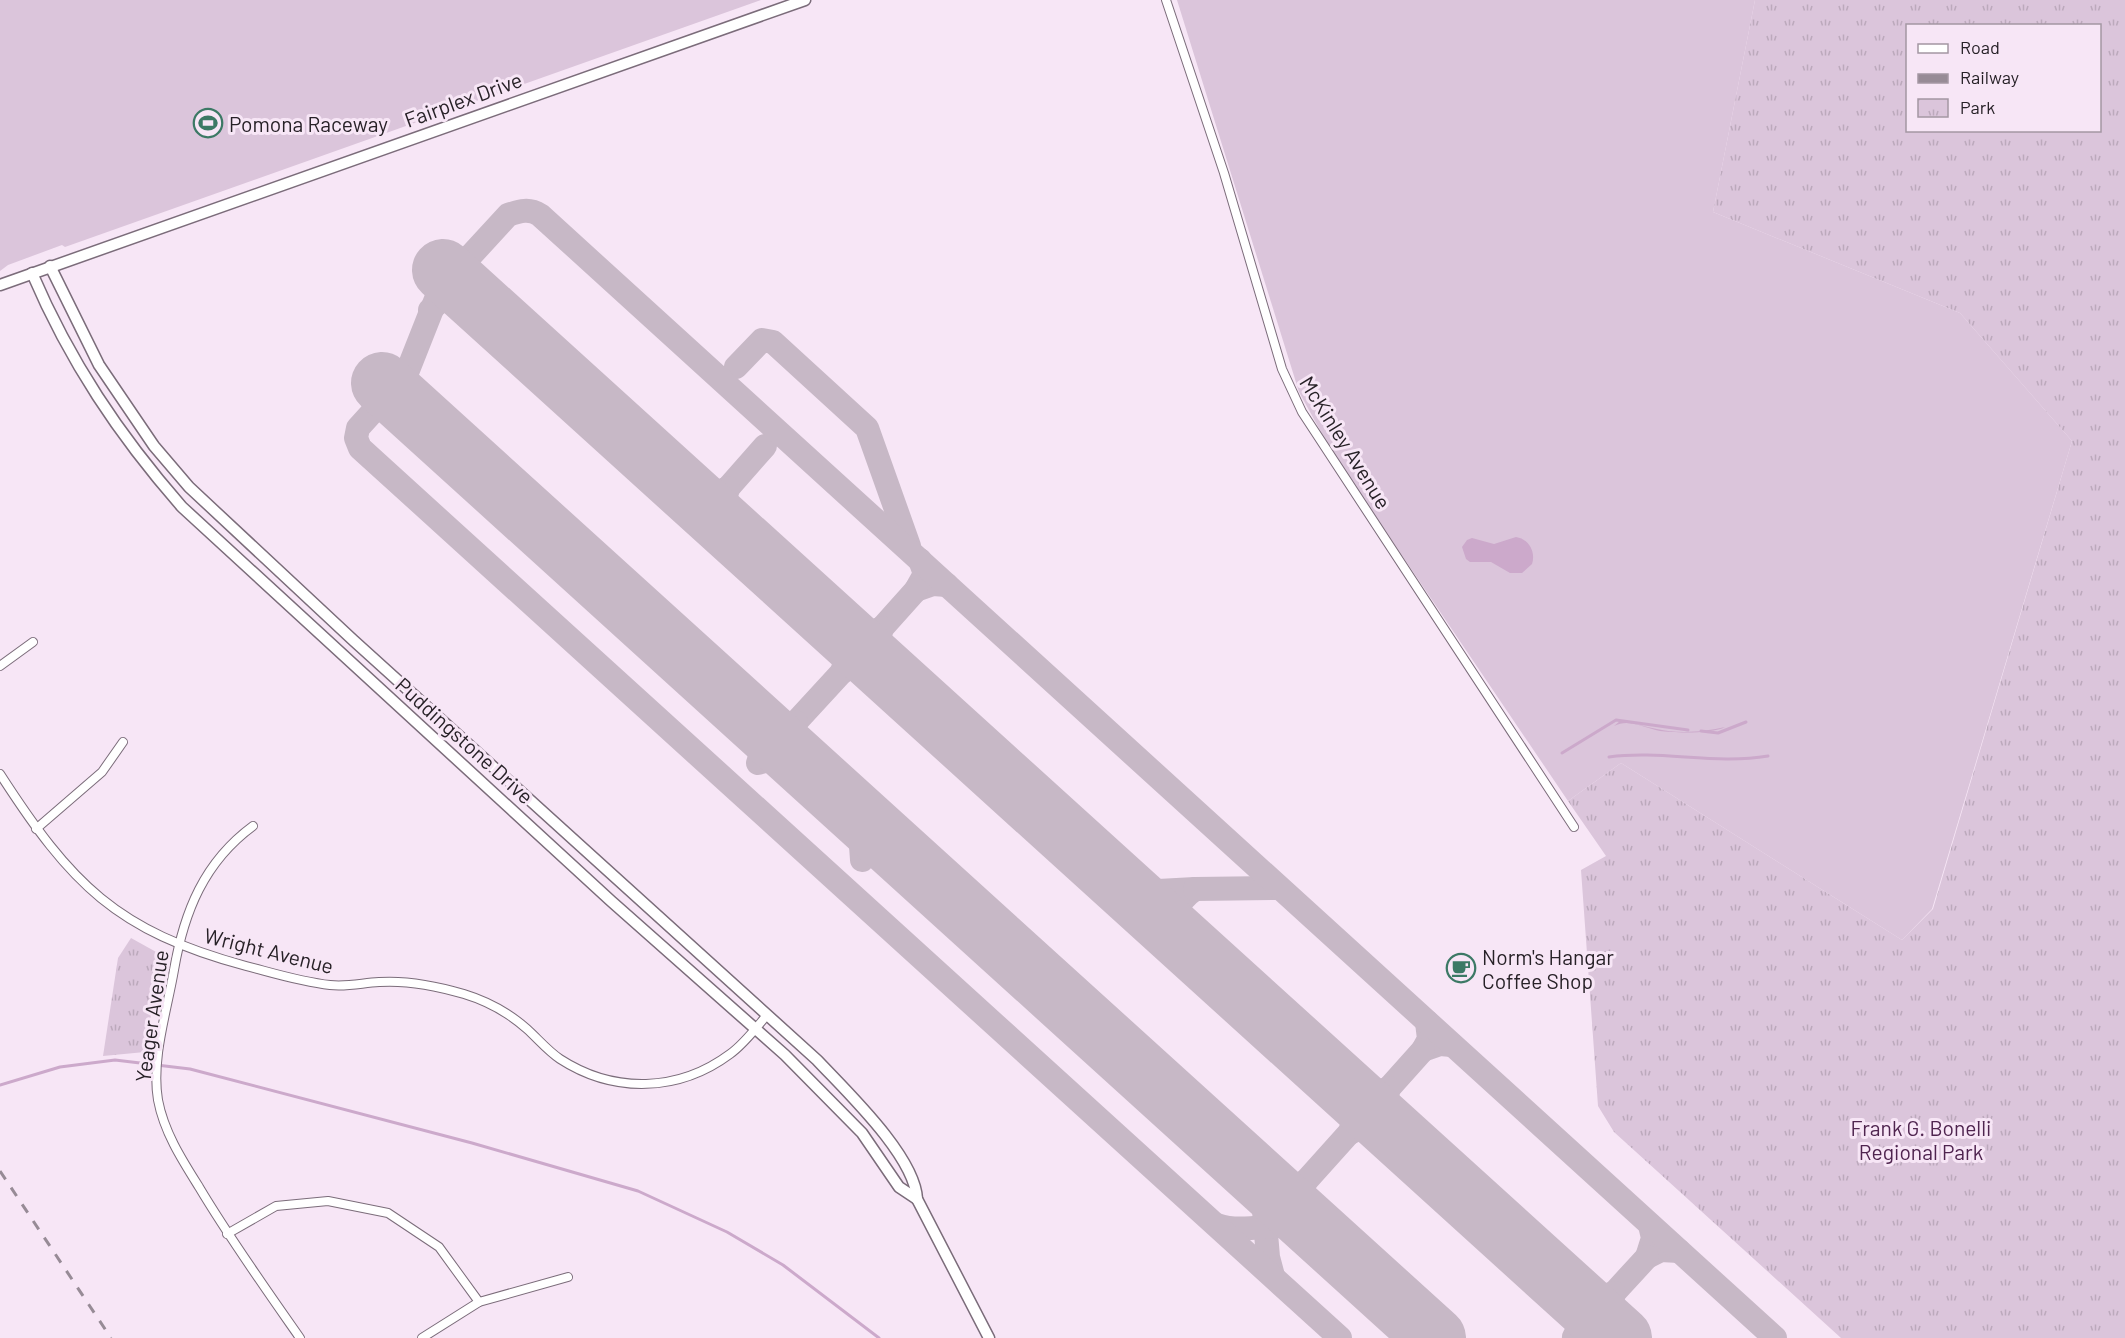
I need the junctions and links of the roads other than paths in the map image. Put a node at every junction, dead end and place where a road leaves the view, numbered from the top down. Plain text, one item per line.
1 (804, 0) edge
2 (1166, 0) edge
3 (50, 267) junction
4 (32, 273) junction
5 (0, 285) edge
6 (33, 642) dead end
7 (0, 666) edge
8 (123, 742) dead end
9 (0, 774) edge
10 (253, 826) dead end
11 (1574, 827) dead end
12 (36, 829) junction
13 (178, 945) junction
14 (767, 1015) junction
15 (756, 1028) junction
16 (917, 1199) junction
17 (227, 1234) junction
18 (568, 1277) dead end
19 (479, 1302) junction
20 (300, 1338) edge
21 (422, 1338) edge
22 (989, 1338) edge

1 - 3 street, Fairplex Drive
2 - 11 street, McKinley Avenue
3 - 4 street, Fairplex Drive
3 - 14 street, Puddingstone Drive
4 - 5 street, Fairplex Drive
4 - 15 street, Puddingstone Drive
6 - 7 street
8 - 12 street
9 - 12 street, Wright Avenue
10 - 13 street, Yeager Avenue
12 - 13 street, Wright Avenue
13 - 15 street, Wright Avenue
13 - 17 street, Yeager Avenue
14 - 15 street, Wright Avenue
14 - 16 street, Puddingstone Drive
15 - 16 street, Puddingstone Drive
16 - 22 street, Puddingstone Drive
17 - 19 street
17 - 20 street, Yeager Avenue
18 - 19 street
19 - 21 street

